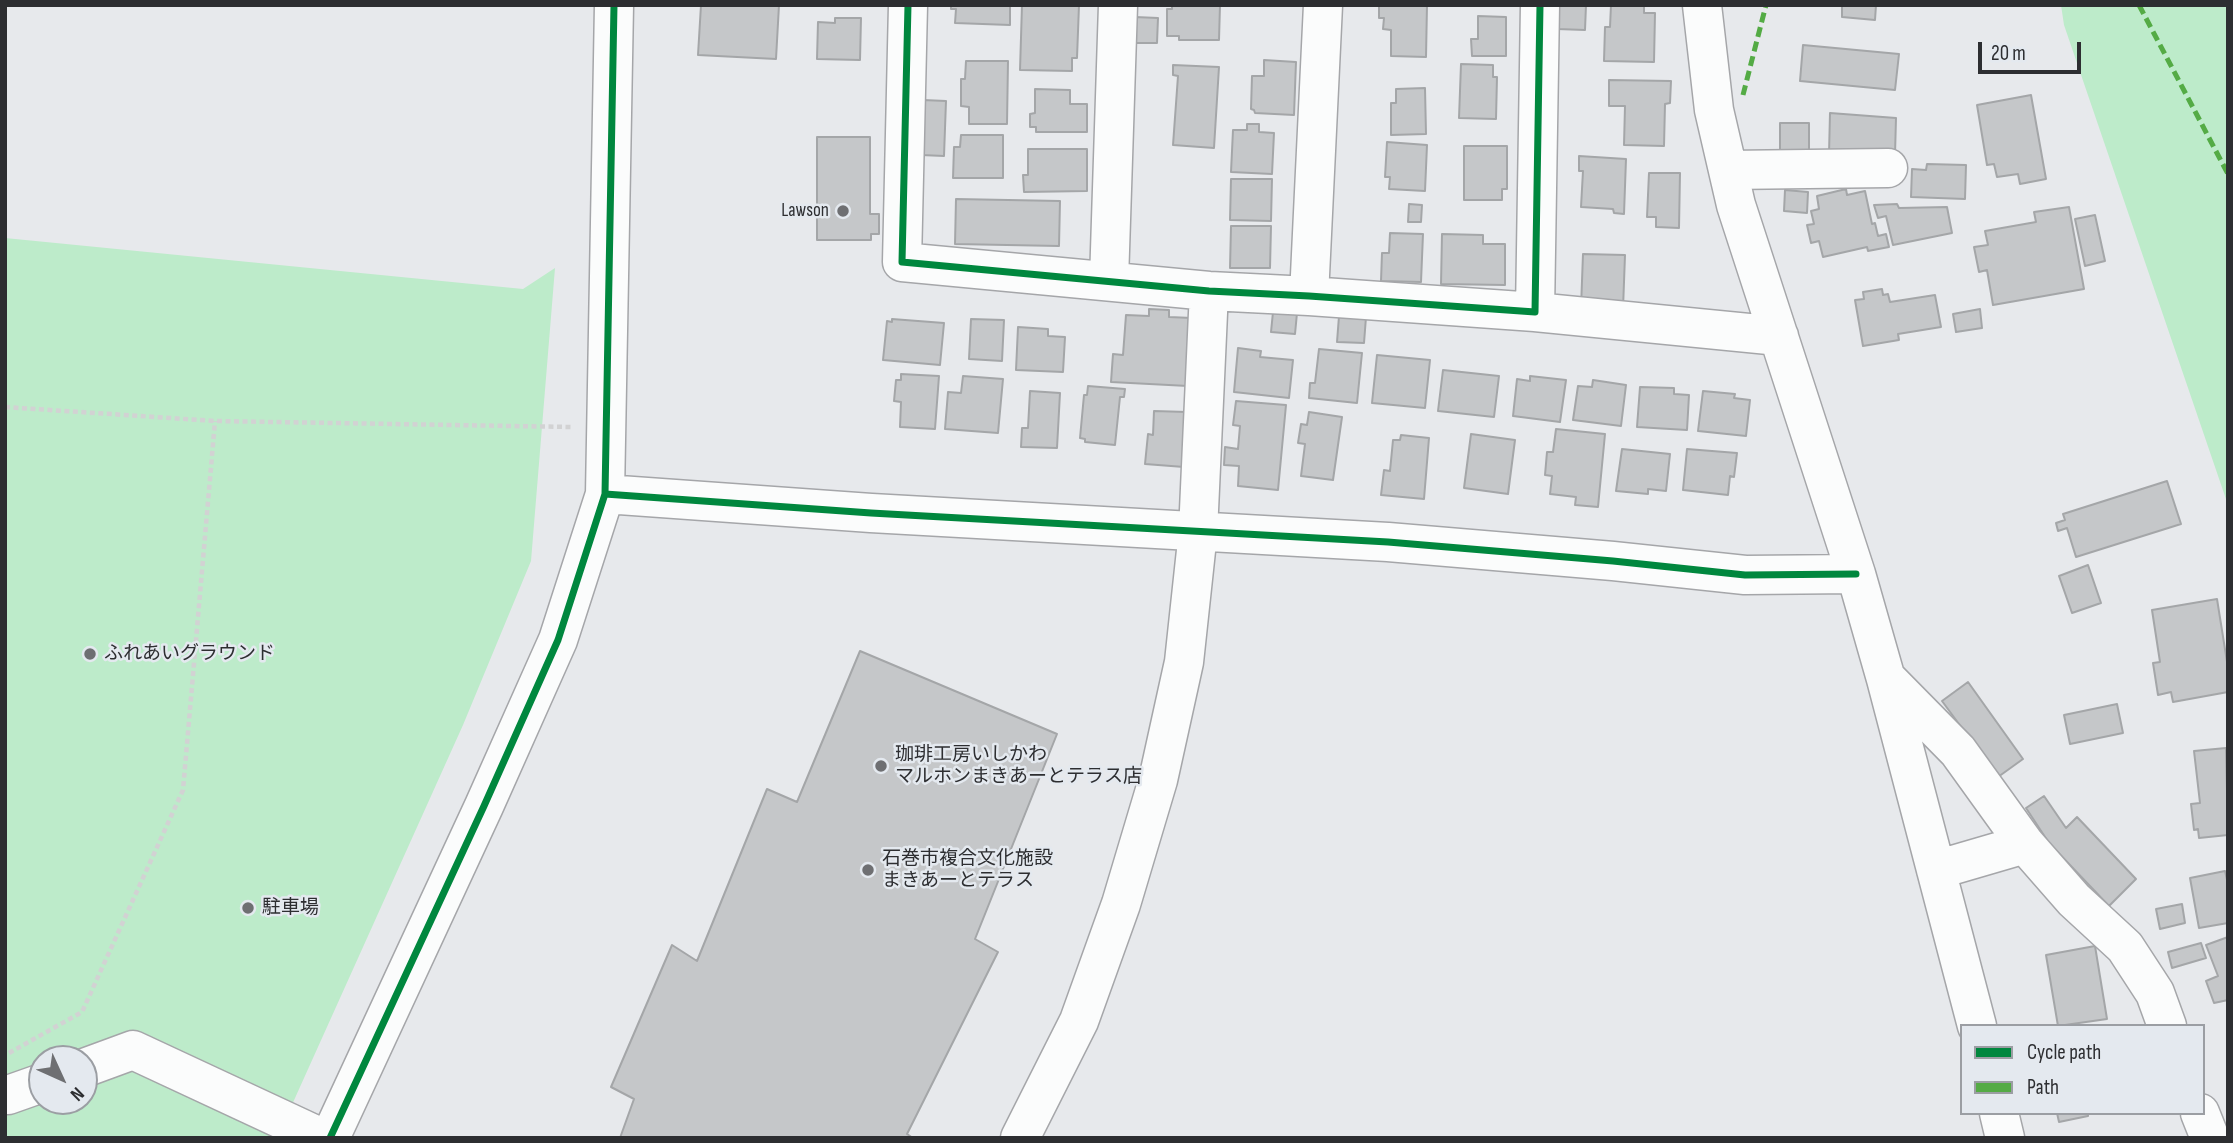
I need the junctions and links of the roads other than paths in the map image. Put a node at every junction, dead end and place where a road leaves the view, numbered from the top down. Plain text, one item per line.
1 (614, 5) edge
2 (908, 5) edge
3 (1118, 5) edge
4 (1323, 5) edge
5 (1540, 5) edge
6 (1702, 5) edge
7 (1888, 168) dead end
8 (1728, 170) junction
9 (1109, 281) junction
10 (1209, 291) junction
11 (1309, 296) junction
12 (1535, 312) junction
13 (1779, 337) junction
14 (605, 494) junction
15 (1198, 532) junction
16 (1856, 574) junction
17 (1886, 679) junction
18 (2025, 845) junction
19 (1936, 870) junction
20 (1976, 1024) edge
21 (2166, 1024) edge
22 (98, 1063) edge
23 (2000, 1115) edge
24 (2201, 1115) edge
25 (322, 1138) edge
26 (330, 1138) edge
27 (1020, 1138) edge
28 (2006, 1138) edge
29 (2210, 1138) edge

1 - 14 street
2 - 9 street
3 - 9 street
4 - 11 street
5 - 12 street
6 - 8 street
7 - 8 street
8 - 13 street
9 - 10 street
10 - 11 street
10 - 15 street
11 - 12 street
12 - 13 street
13 - 16 street
14 - 15 street
14 - 26 street
15 - 16 street
15 - 27 street
16 - 17 street
17 - 18 street
17 - 19 street
18 - 19 street
18 - 21 street
19 - 20 street
22 - 25 street
23 - 28 street
24 - 29 street

